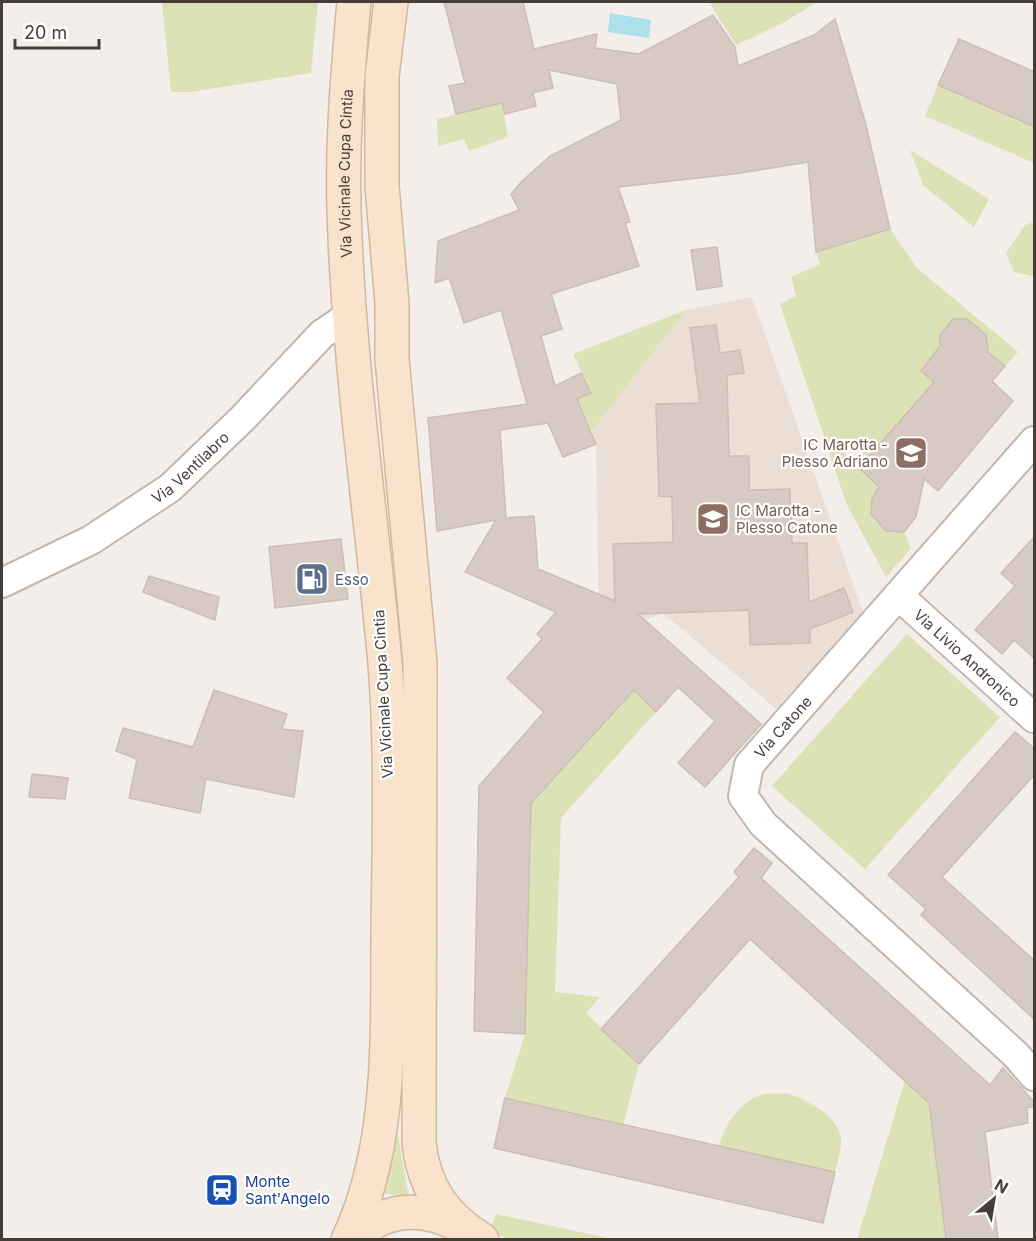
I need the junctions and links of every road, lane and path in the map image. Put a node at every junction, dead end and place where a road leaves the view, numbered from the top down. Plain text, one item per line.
1 (354, 2) edge
2 (391, 2) edge
3 (350, 315) junction
4 (392, 359) junction
5 (1035, 441) edge
6 (2, 583) edge
7 (899, 596) junction
8 (1035, 718) edge
9 (1035, 1076) edge
10 (473, 1235) edge
11 (349, 1239) edge

1 - 3 main road, Via Vicinale Cupa Cintia
2 - 4 main road
3 - 4 main road
3 - 6 street, Via Ventilabro
3 - 11 main road, Via Vicinale Cupa Cintia
4 - 10 main road
5 - 7 street, Via Catone
7 - 8 street, Via Livio Andronico
7 - 9 street, Via Catone
10 - 11 main road

